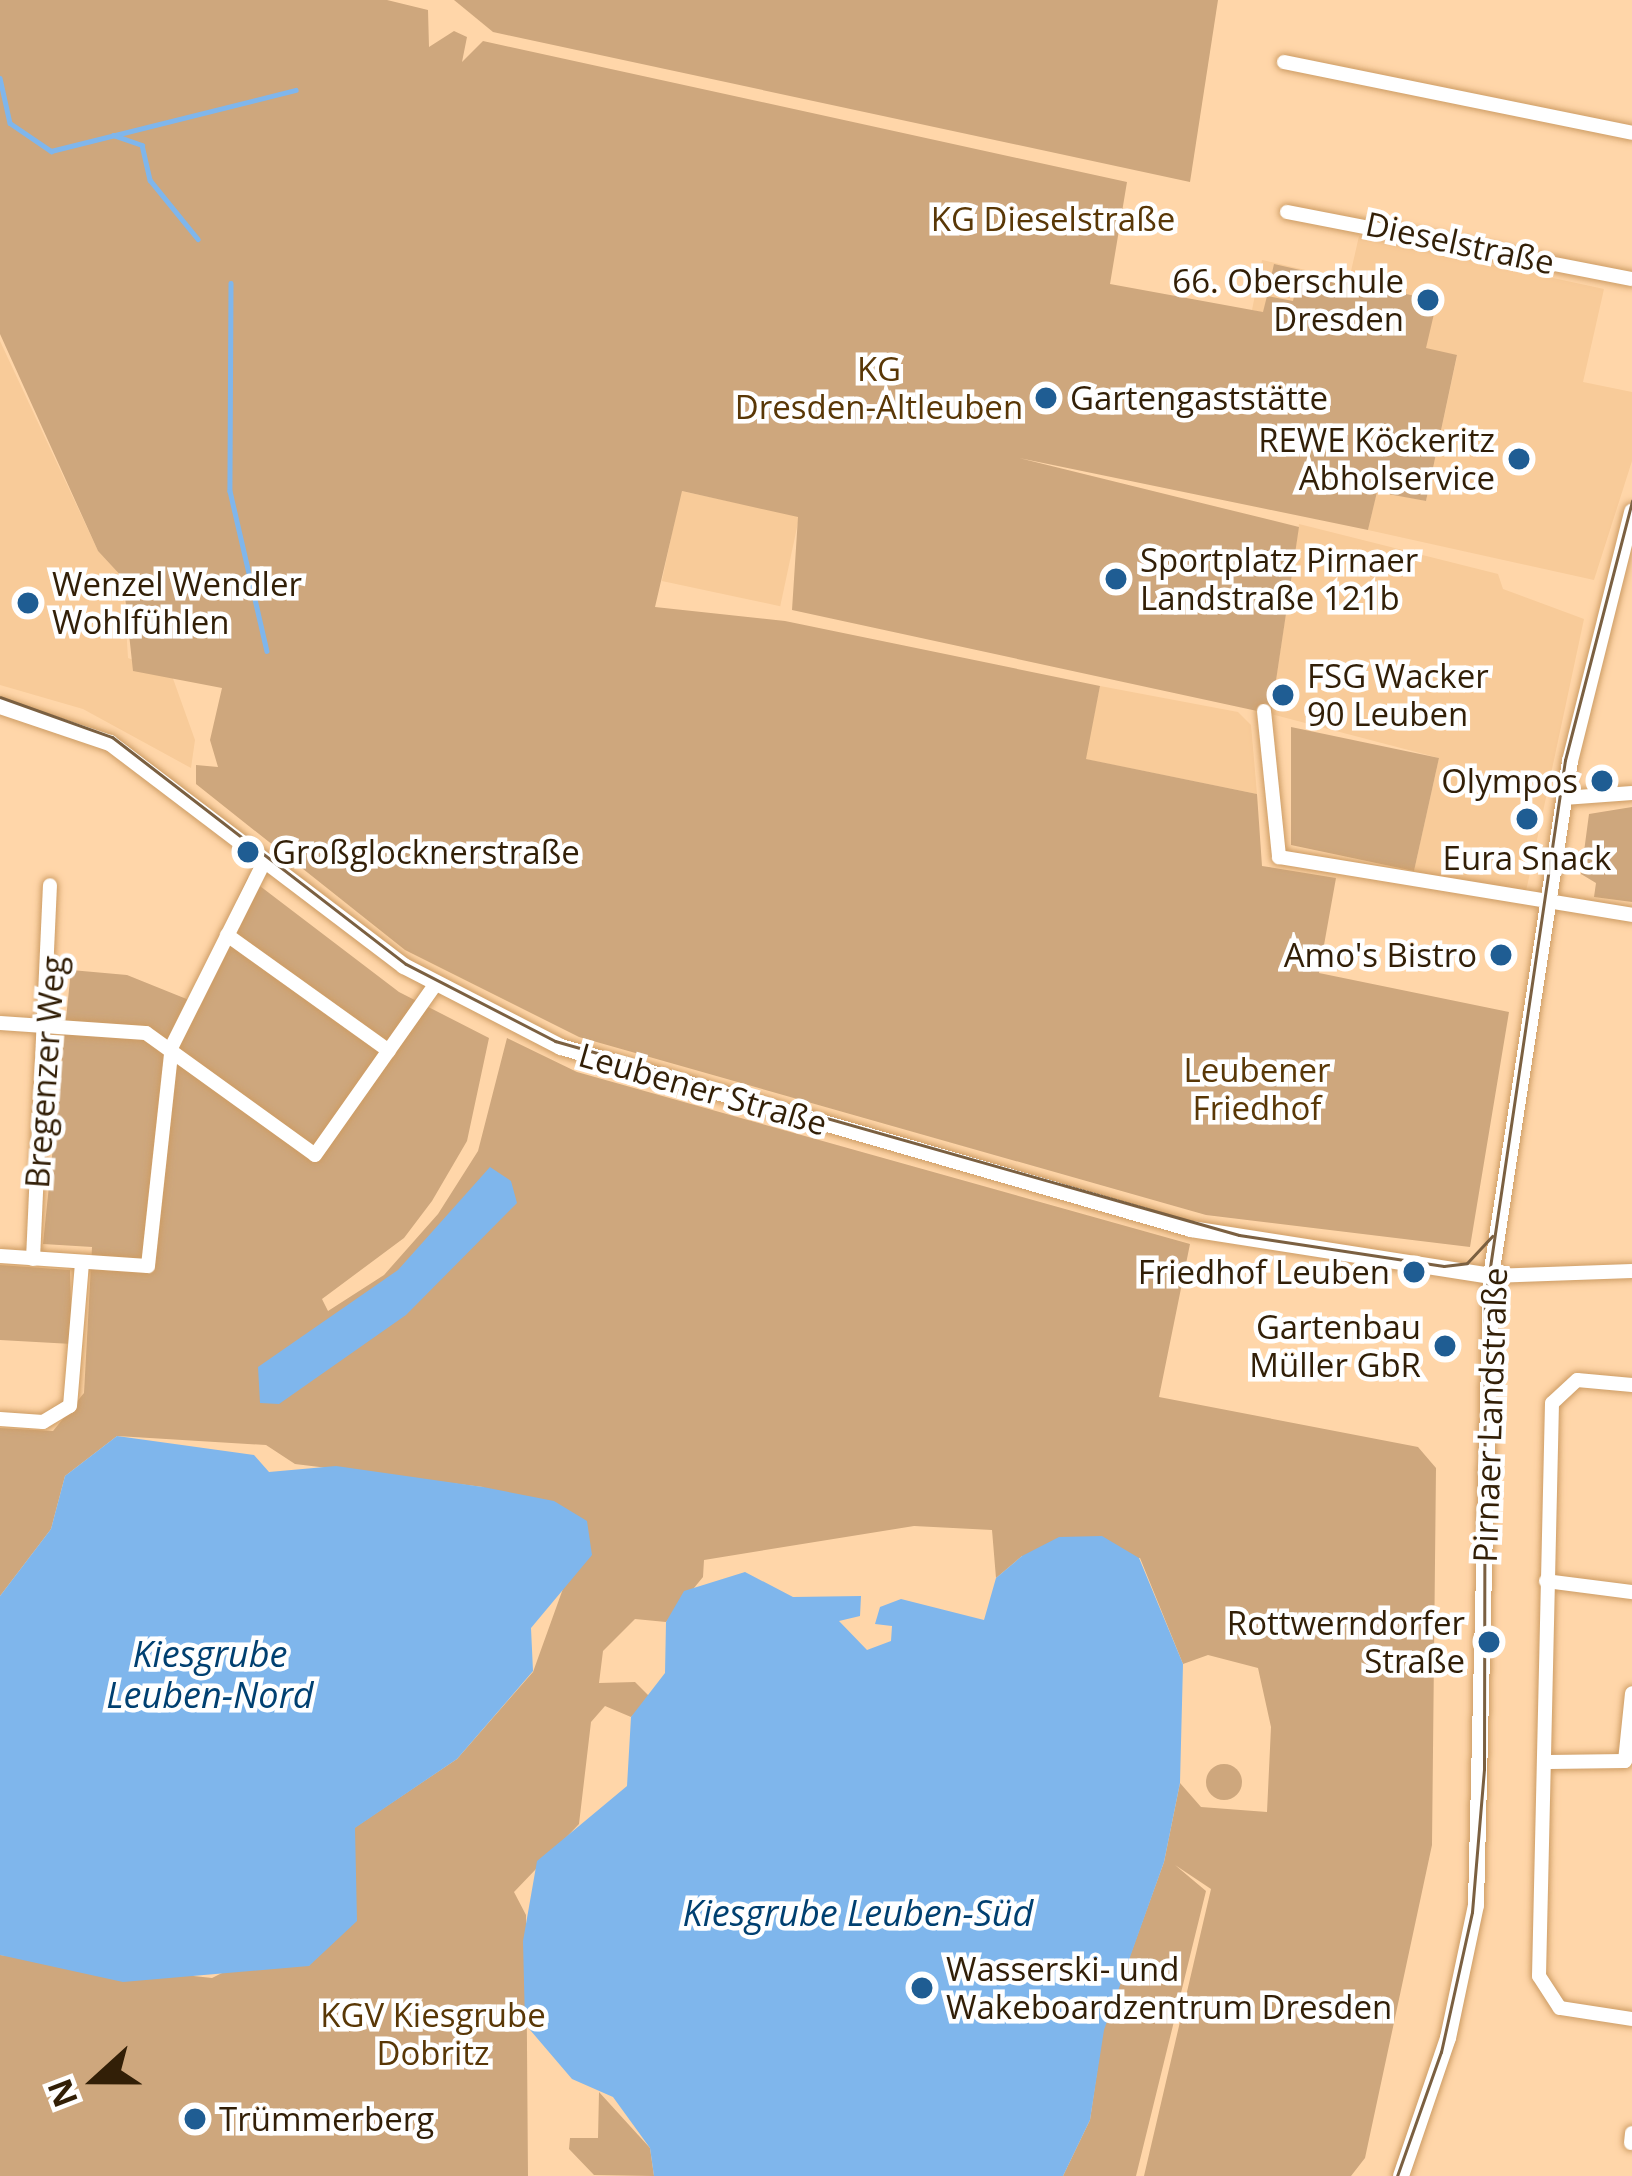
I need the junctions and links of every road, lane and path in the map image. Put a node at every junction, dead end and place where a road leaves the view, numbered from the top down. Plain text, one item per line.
1 (1285, 62) dead end
2 (1632, 134) edge
3 (1287, 212) dead end
4 (1632, 279) edge
5 (1632, 512) edge
6 (0, 706) edge
7 (1264, 711) dead end
8 (1632, 793) edge
9 (1564, 798) junction
10 (265, 860) junction
11 (50, 885) dead end
12 (1546, 907) junction
13 (1632, 915) edge
14 (227, 935) junction
15 (434, 986) junction
16 (0, 1023) edge
17 (49, 1026) junction
18 (172, 1046) junction
19 (389, 1051) junction
20 (0, 1256) edge
21 (33, 1259) junction
22 (82, 1263) junction
23 (1632, 1271) edge
24 (1491, 1276) junction
25 (1632, 1384) edge
26 (0, 1420) edge
27 (1546, 1582) junction
28 (1632, 1592) edge
29 (1632, 1693) edge
30 (1549, 1762) junction
31 (1632, 2019) edge
32 (1632, 2132) edge
33 (1630, 2143) edge
34 (1401, 2176) edge

1 - 2 street
3 - 4 street, Dieselstraße
5 - 9 street, Pirnaer Landstraße
6 - 10 street, Leubener Straße
7 - 12 street
8 - 9 street
9 - 12 street, Pirnaer Landstraße
10 - 14 street
10 - 15 street, Leubener Straße
11 - 17 street, Bregenzer Weg
12 - 13 street
12 - 24 street, Pirnaer Landstraße
14 - 18 street
14 - 19 street
15 - 19 street
15 - 24 street, Leubener Straße
16 - 17 street
17 - 18 street
17 - 21 street, Bregenzer Weg
18 - 19 street
18 - 22 street
20 - 21 street
21 - 22 street
22 - 26 street
23 - 24 street
24 - 34 street, Pirnaer Landstraße
25 - 27 street
27 - 28 street
27 - 30 street
29 - 30 street
30 - 31 street
32 - 33 street

